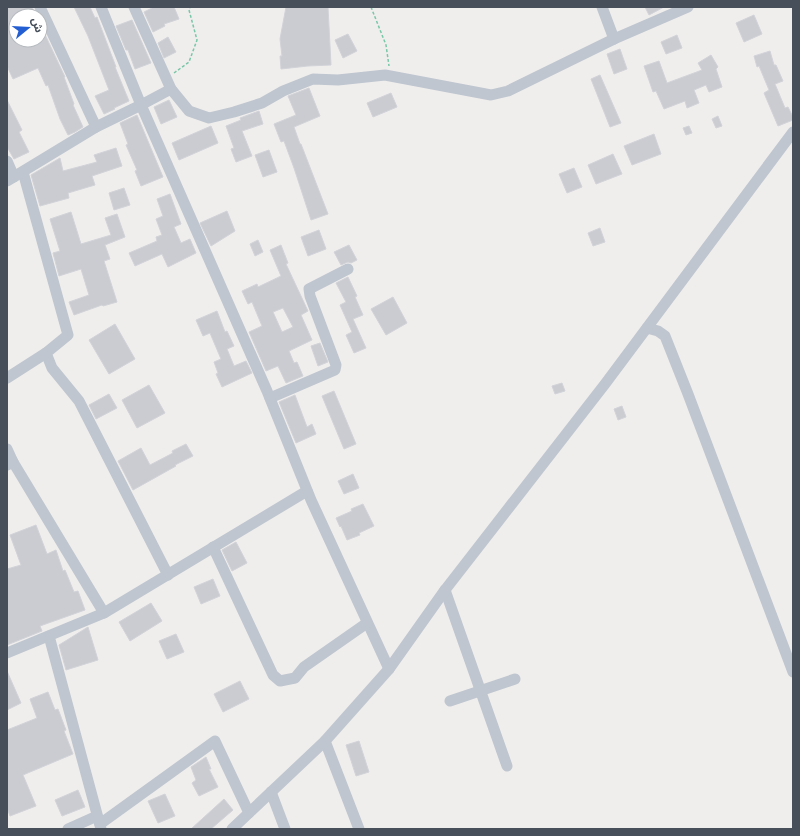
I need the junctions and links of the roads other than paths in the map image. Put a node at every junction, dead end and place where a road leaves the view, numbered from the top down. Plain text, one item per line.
1 (40, 7) edge
2 (100, 7) edge
3 (134, 7) edge
4 (602, 7) edge
5 (688, 7) edge
6 (614, 39) junction
7 (171, 89) junction
8 (141, 105) junction
9 (96, 127) junction
10 (793, 132) edge
11 (7, 161) edge
12 (15, 177) edge
13 (348, 269) dead end
14 (647, 328) junction
15 (46, 353) junction
16 (7, 378) edge
17 (270, 398) junction
18 (7, 449) edge
19 (10, 464) edge
20 (308, 490) junction
21 (214, 547) junction
22 (168, 575) junction
23 (445, 590) junction
24 (104, 613) junction
25 (367, 623) junction
26 (49, 636) junction
27 (7, 653) edge
28 (389, 669) junction
29 (793, 672) edge
30 (515, 679) dead end
31 (480, 691) junction
32 (450, 702) dead end
33 (326, 741) junction
34 (507, 766) dead end
35 (271, 792) junction
36 (249, 813) junction
37 (99, 823) edge
38 (68, 829) edge
39 (232, 829) edge
40 (285, 829) edge
41 (360, 829) edge

1 - 9 street
2 - 8 street
3 - 7 street
4 - 6 street
5 - 6 street
6 - 7 street
7 - 8 street
8 - 9 street
8 - 17 street
9 - 12 street
10 - 14 street
11 - 12 street
12 - 15 street
13 - 17 street
14 - 23 street
14 - 29 street
15 - 16 street
15 - 22 street
17 - 20 street
18 - 19 street
19 - 24 street
20 - 21 street
20 - 25 street
21 - 22 street
21 - 25 street
22 - 24 street
23 - 28 street
23 - 31 street
24 - 26 street
25 - 28 street
26 - 27 street
26 - 37 street
28 - 33 street
30 - 31 street
31 - 32 street
31 - 34 street
33 - 35 street
33 - 41 street
35 - 36 street
35 - 40 street
36 - 37 street
36 - 39 street
37 - 38 street

